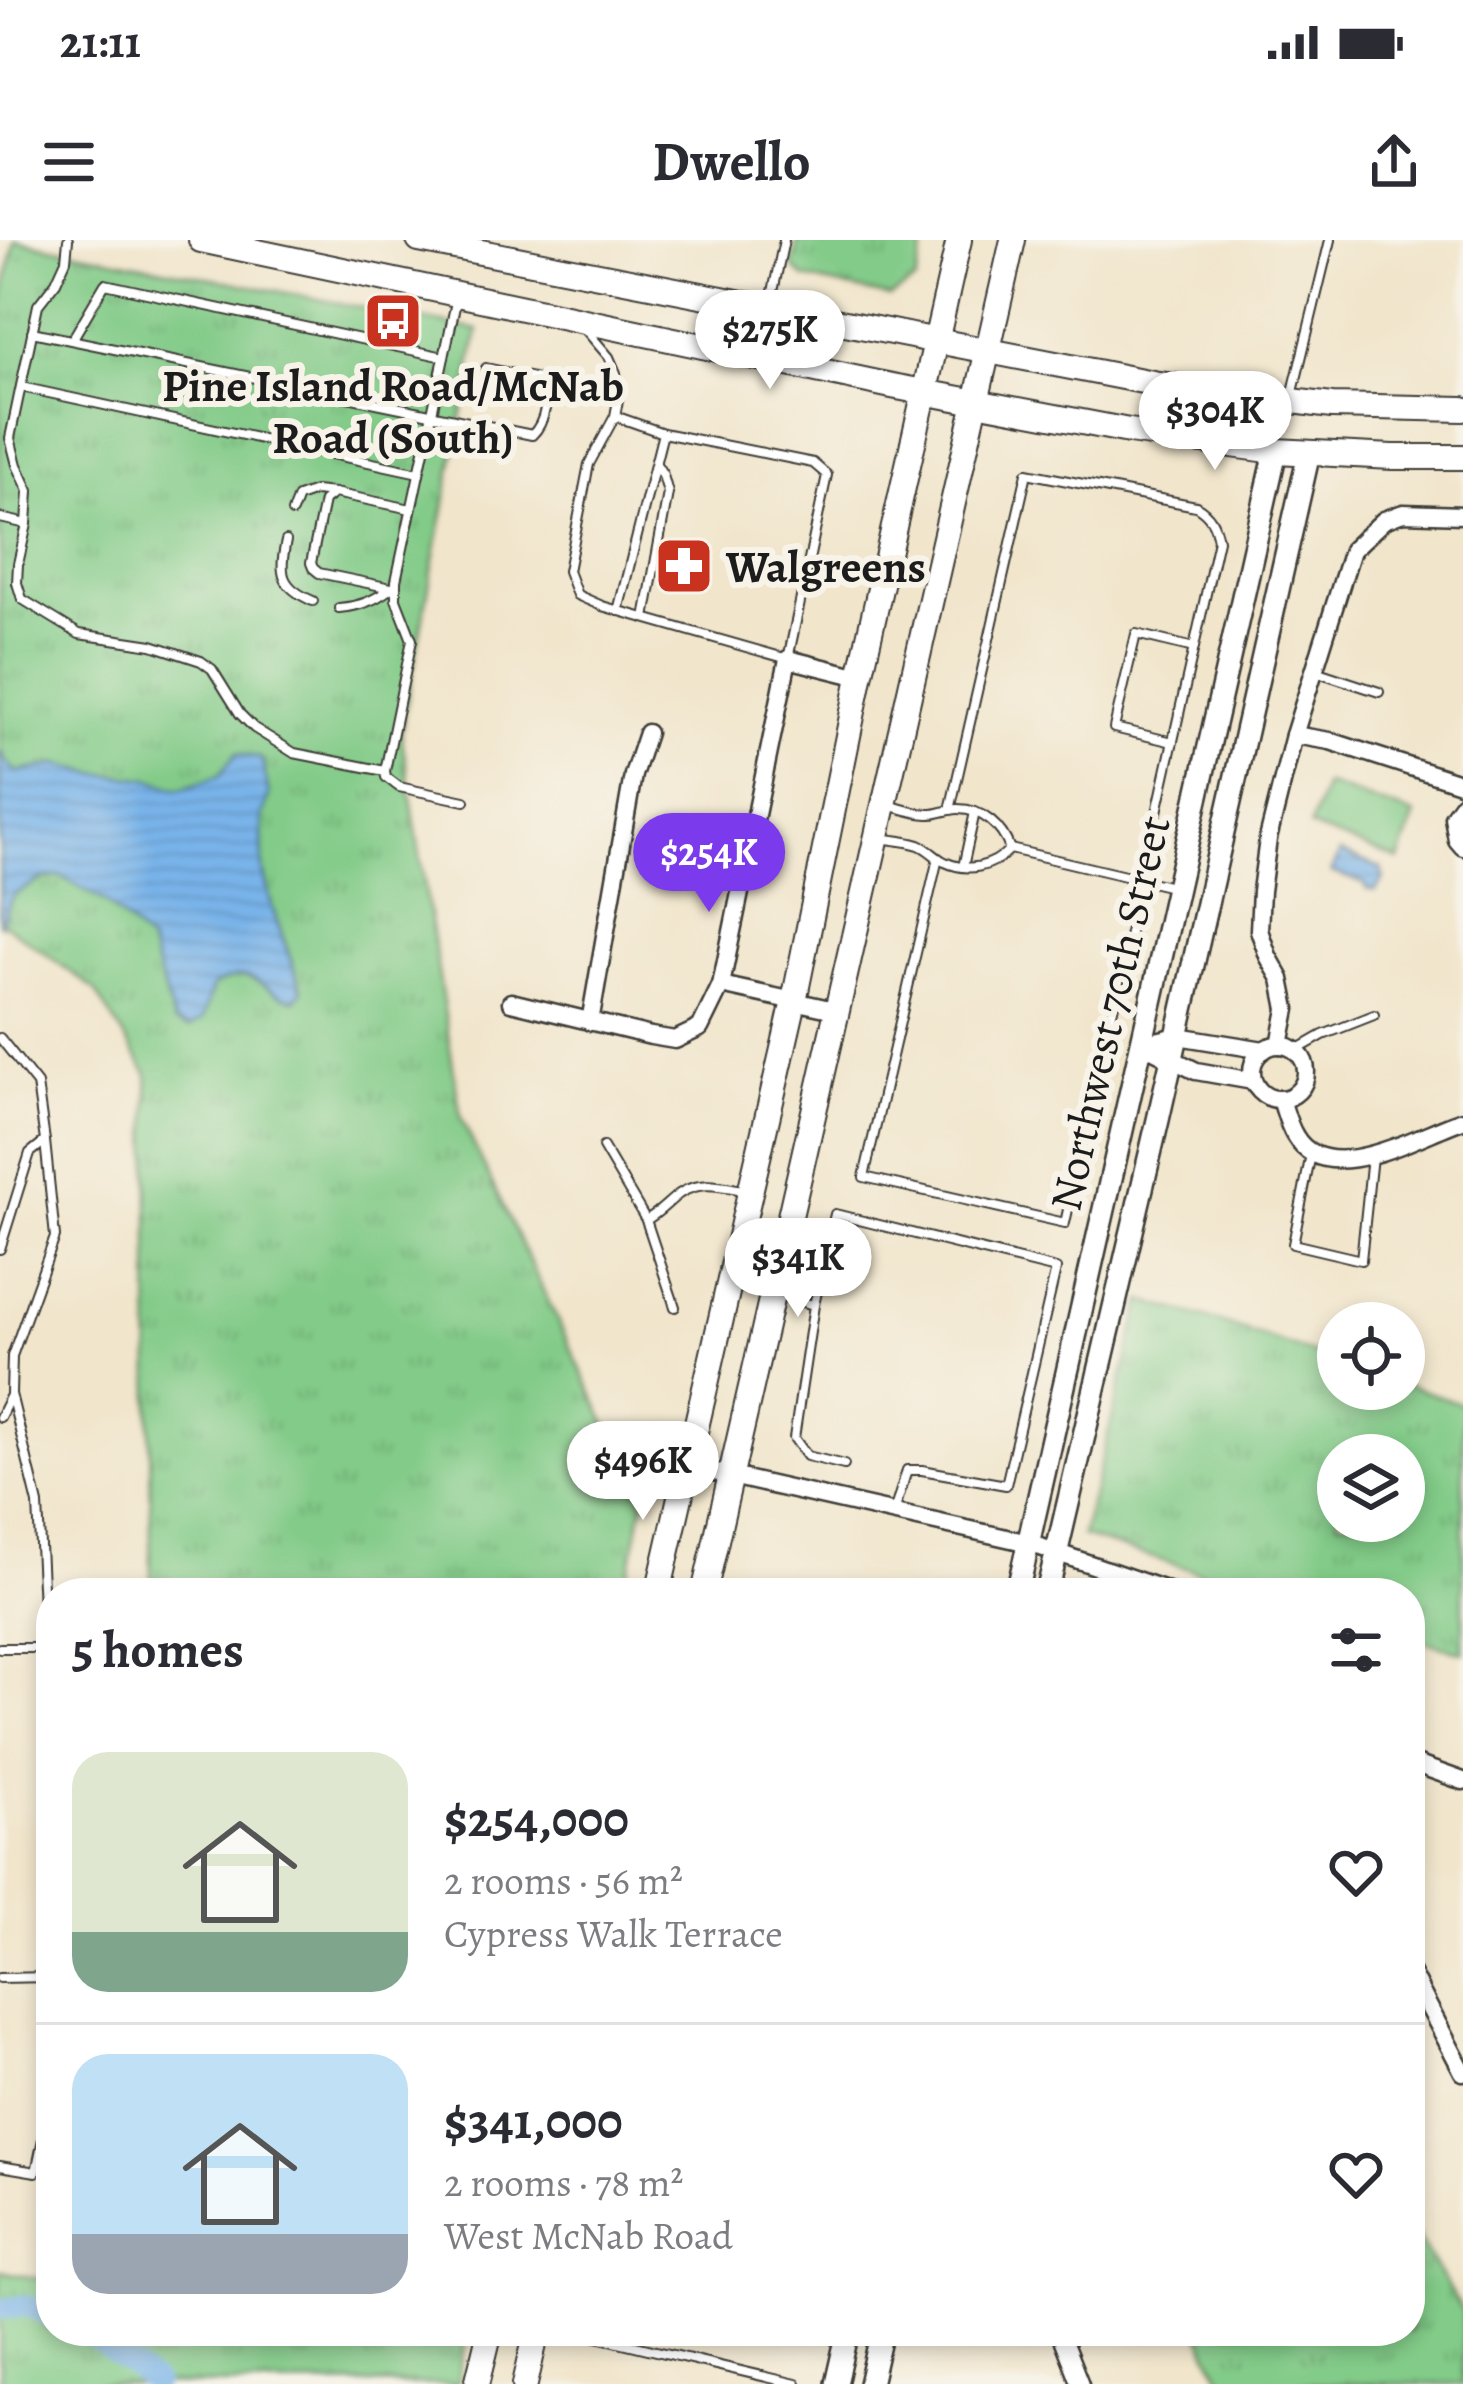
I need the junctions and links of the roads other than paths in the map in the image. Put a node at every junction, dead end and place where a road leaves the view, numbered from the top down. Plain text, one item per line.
1 (68, 240) edge
2 (201, 240) edge
3 (419, 240) edge
4 (784, 240) edge
5 (959, 240) edge
6 (1013, 240) edge
7 (1330, 240) edge
8 (458, 296) junction
9 (770, 307) junction
10 (574, 320) junction
11 (32, 332) junction
12 (935, 339) junction
13 (72, 340) junction
14 (987, 351) junction
15 (444, 357) junction
16 (486, 368) dead end
17 (20, 387) junction
18 (924, 393) junction
19 (1290, 401) junction
20 (976, 402) junction
21 (1463, 409) edge
22 (432, 416) junction
23 (615, 416) junction
24 (663, 433) junction
25 (1276, 451) junction
26 (1310, 453) junction
27 (1463, 457) edge
28 (655, 463) junction
29 (418, 472) junction
30 (334, 493) junction
31 (411, 509) junction
32 (292, 512) dead end
33 (1463, 515) edge
34 (0, 518) edge
35 (27, 524) junction
36 (286, 541) dead end
37 (394, 589) junction
38 (313, 601) dead end
39 (1242, 606) junction
40 (339, 608) dead end
41 (618, 611) junction
42 (1274, 612) junction
43 (645, 619) junction
44 (1194, 648) junction
45 (788, 659) junction
46 (1314, 671) junction
47 (860, 677) junction
48 (1379, 692) dead end
49 (1214, 729) junction
50 (647, 733) dead end
51 (1294, 735) junction
52 (1245, 736) junction
53 (1173, 742) junction
54 (386, 771) junction
55 (1463, 784) edge
56 (465, 801) dead end
57 (1463, 803) edge
58 (885, 804) junction
59 (950, 810) junction
60 (975, 812) junction
61 (878, 837) junction
62 (1463, 847) edge
63 (1010, 849) junction
64 (938, 858) junction
65 (963, 867) junction
66 (1142, 881) junction
67 (1178, 889) junction
68 (721, 985) junction
69 (794, 1001) junction
70 (511, 1002) dead end
71 (839, 1011) junction
72 (1374, 1015) dead end
73 (590, 1022) junction
74 (1178, 1036) junction
75 (0, 1037) edge
76 (1142, 1044) junction
77 (1280, 1049) junction
78 (1172, 1060) junction
79 (1253, 1081) junction
80 (1281, 1100) junction
81 (1463, 1120) edge
82 (45, 1141) junction
83 (603, 1147) dead end
84 (1311, 1153) junction
85 (1372, 1154) junction
86 (750, 1191) junction
87 (646, 1220) junction
88 (1098, 1238) junction
89 (1129, 1246) junction
90 (0, 1249) edge
91 (773, 1294) junction
92 (814, 1305) junction
93 (675, 1306) dead end
94 (11, 1394) junction
95 (0, 1418) edge
96 (844, 1465) dead end
97 (687, 1466) junction
98 (729, 1475) junction
99 (893, 1512) junction
100 (1029, 1543) junction
101 (1056, 1552) junction
102 (42, 1578) edge
103 (661, 1578) edge
104 (707, 1578) edge
105 (1021, 1578) edge
106 (1050, 1578) edge
107 (1131, 1578) edge
108 (0, 1648) edge
109 (36, 1648) edge
110 (1425, 1767) edge
111 (1463, 1781) edge
112 (36, 1977) edge
113 (0, 1978) edge
114 (1425, 2000) edge
115 (1463, 2072) edge
116 (0, 2166) edge
117 (36, 2172) edge
118 (486, 2346) edge
119 (534, 2346) edge
120 (650, 2346) edge
121 (845, 2346) edge
122 (879, 2346) edge
123 (1065, 2346) edge
124 (477, 2384) edge
125 (525, 2384) edge
126 (796, 2384) edge
127 (836, 2384) edge
128 (870, 2384) edge
129 (1081, 2384) edge

1 - 11 lane
2 - 8 main road
3 - 9 main road
4 - 9 lane
5 - 12 main road
6 - 14 main road
7 - 19 lane
8 - 10 main road
8 - 15 lane
9 - 12 main road
10 - 18 main road
10 - 23 lane
11 - 13 lane
11 - 17 lane
12 - 14 main road
12 - 18 main road
13 - 15 lane
13 - 22 lane
14 - 19 main road
14 - 20 main road
15 - 22 lane
16 - 22 lane
17 - 29 lane
17 - 35 lane
18 - 20 main road
18 - 47 main road
19 - 21 main road
20 - 25 main road
20 - 58 main road
22 - 29 lane
23 - 24 lane
23 - 41 lane
24 - 28 lane
24 - 45 lane
25 - 26 main road
25 - 39 street, Northwest 70th Street
26 - 27 main road
26 - 42 street, Northwest 70th Street
28 - 41 lane
28 - 43 lane
29 - 31 lane
30 - 31 lane
30 - 32 lane
30 - 37 lane
31 - 37 lane
33 - 46 street
34 - 35 lane
35 - 54 lane
36 - 38 lane
37 - 40 lane
37 - 54 lane
39 - 42 street
39 - 49 street, Northwest 70th Street
41 - 43 lane
42 - 52 street, Northwest 70th Street
43 - 45 lane
44 - 53 lane
44 - 53 lane
44 - 59 lane
45 - 47 street
45 - 68 street
46 - 48 lane
46 - 51 street
47 - 69 main road
49 - 52 street
49 - 67 street, Northwest 70th Street
50 - 73 street
51 - 55 street
51 - 77 street
52 - 74 street, Northwest 70th Street
53 - 66 lane
54 - 56 lane
57 - 62 street
58 - 59 lane
58 - 61 main road
59 - 60 lane
60 - 63 lane
60 - 65 lane
61 - 64 lane
61 - 71 main road
63 - 65 lane
63 - 66 lane
64 - 65 lane
64 - 66 lane
66 - 67 lane
67 - 76 street, Northwest 70th Street
68 - 69 street
68 - 73 street
69 - 71 street
69 - 86 main road
70 - 73 street
71 - 91 main road
72 - 77 lane
74 - 76 street
74 - 77 street
74 - 78 street, Northwest 70th Street
75 - 82 lane
76 - 78 street
76 - 88 street, Northwest 70th Street
77 - 79 street
77 - 80 street
78 - 79 street
78 - 89 street, Northwest 70th Street
79 - 80 street
80 - 84 street
81 - 85 street
82 - 90 lane
82 - 94 lane
83 - 87 lane
84 - 85 street
84 - 85 lane
86 - 87 lane
86 - 97 main road
87 - 93 lane
88 - 89 street
88 - 100 street, Northwest 70th Street
89 - 101 street, Northwest 70th Street
91 - 92 lane
91 - 98 main road
92 - 96 lane
92 - 99 lane
94 - 95 lane
94 - 102 lane
97 - 98 street
97 - 103 main road
98 - 99 street
98 - 104 main road
99 - 100 street
100 - 101 street
100 - 105 street, Northwest 70th Street
101 - 106 street, Northwest 70th Street
101 - 107 street
108 - 109 lane
110 - 111 street
112 - 113 lane
114 - 115 street
116 - 117 lane
118 - 124 main road
119 - 125 main road
120 - 126 lane
121 - 127 street
122 - 128 street
123 - 129 street

